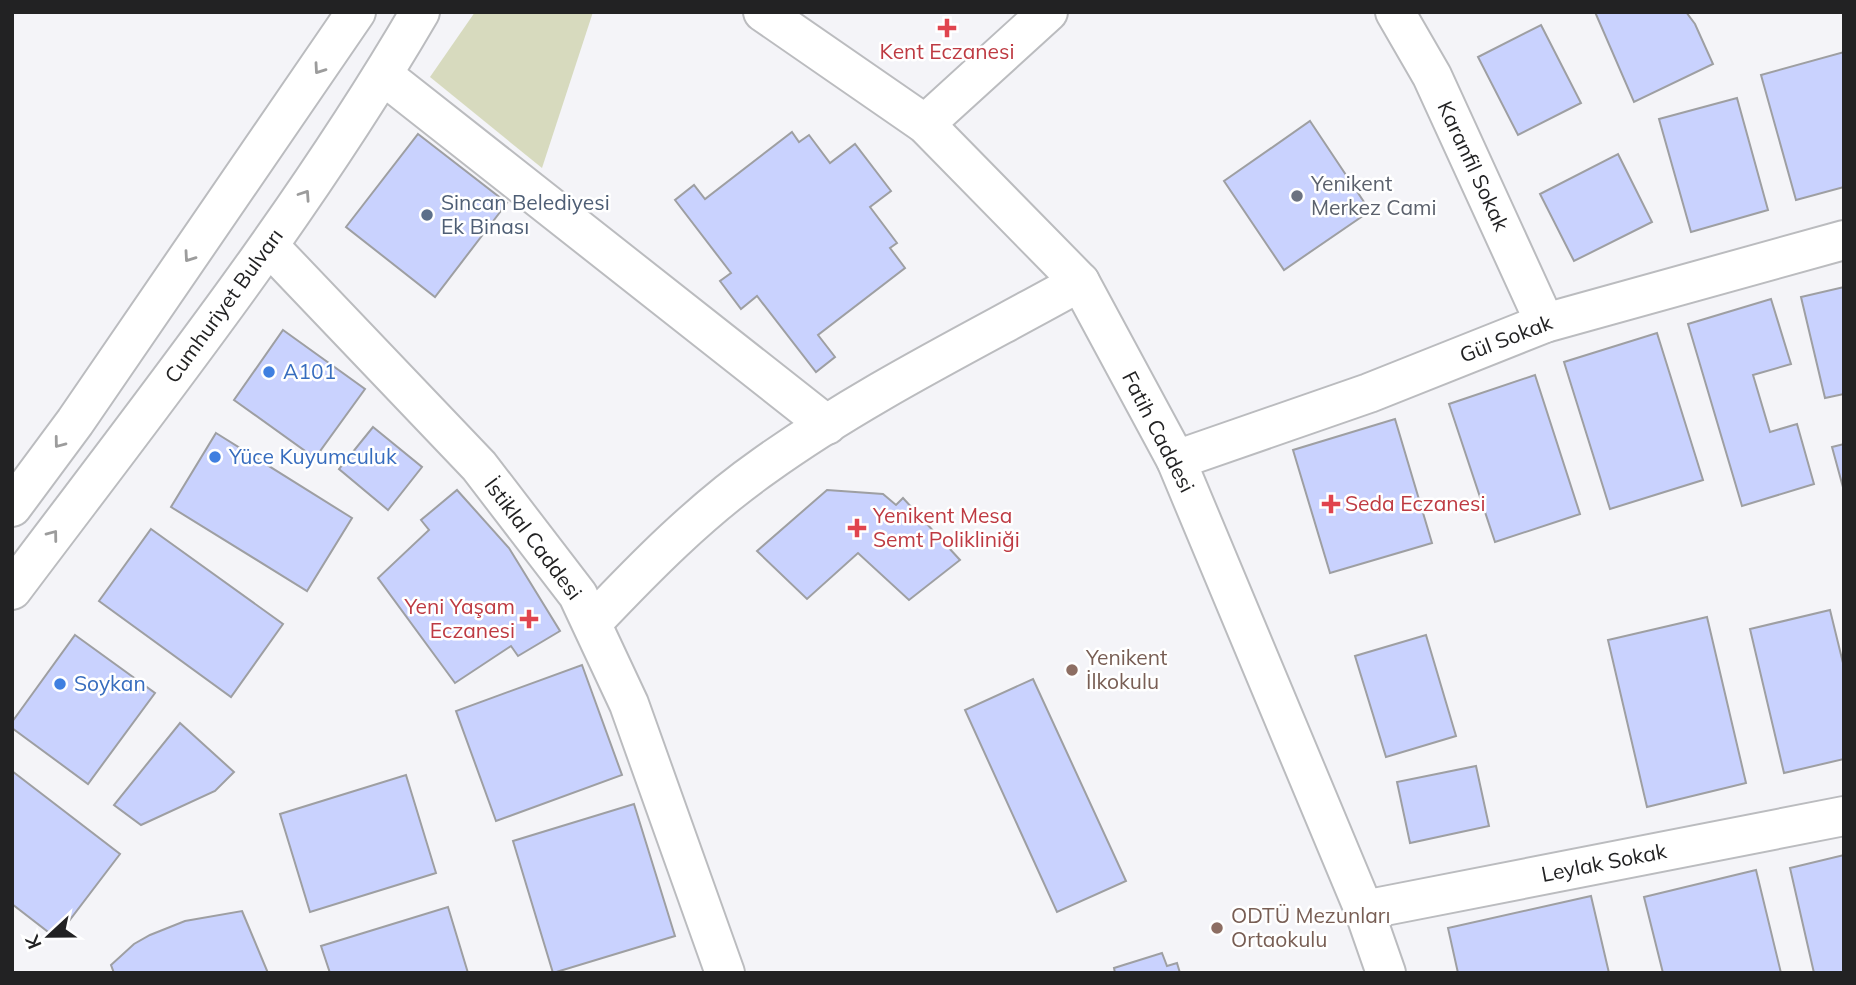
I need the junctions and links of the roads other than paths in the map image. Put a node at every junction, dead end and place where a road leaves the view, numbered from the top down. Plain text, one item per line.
1 (356, 12) edge
2 (420, 12) edge
3 (763, 12) edge
4 (1048, 12) edge
5 (1395, 12) edge
6 (383, 75) junction
7 (925, 124) junction
8 (1844, 240) edge
9 (270, 247) junction
10 (1080, 282) junction
11 (1545, 323) junction
12 (827, 425) junction
13 (1175, 460) junction
14 (12, 507) edge
15 (12, 590) edge
16 (592, 623) junction
17 (1844, 816) edge
18 (1364, 910) junction
19 (725, 973) edge
20 (1386, 973) edge

1 -> 14 street
2 - 6 street, Cumhuriyet Bulvarı
3 - 7 street, Fatih Caddesi
4 - 7 street
5 - 11 street, Karanfil Sokak
9 -> 6 street, Cumhuriyet Bulvarı
6 - 12 street
7 - 10 street, Fatih Caddesi
8 - 11 street, Gül Sokak
15 -> 9 street, Cumhuriyet Bulvarı
9 - 16 street, İstiklal Caddesi
10 - 12 street
10 - 13 street, Fatih Caddesi
11 - 13 street, Gül Sokak
12 - 16 street
13 - 18 street, Fatih Caddesi
16 - 19 street, İstiklal Caddesi
17 - 18 street, Leylak Sokak
18 - 20 street, Fatih Caddesi

